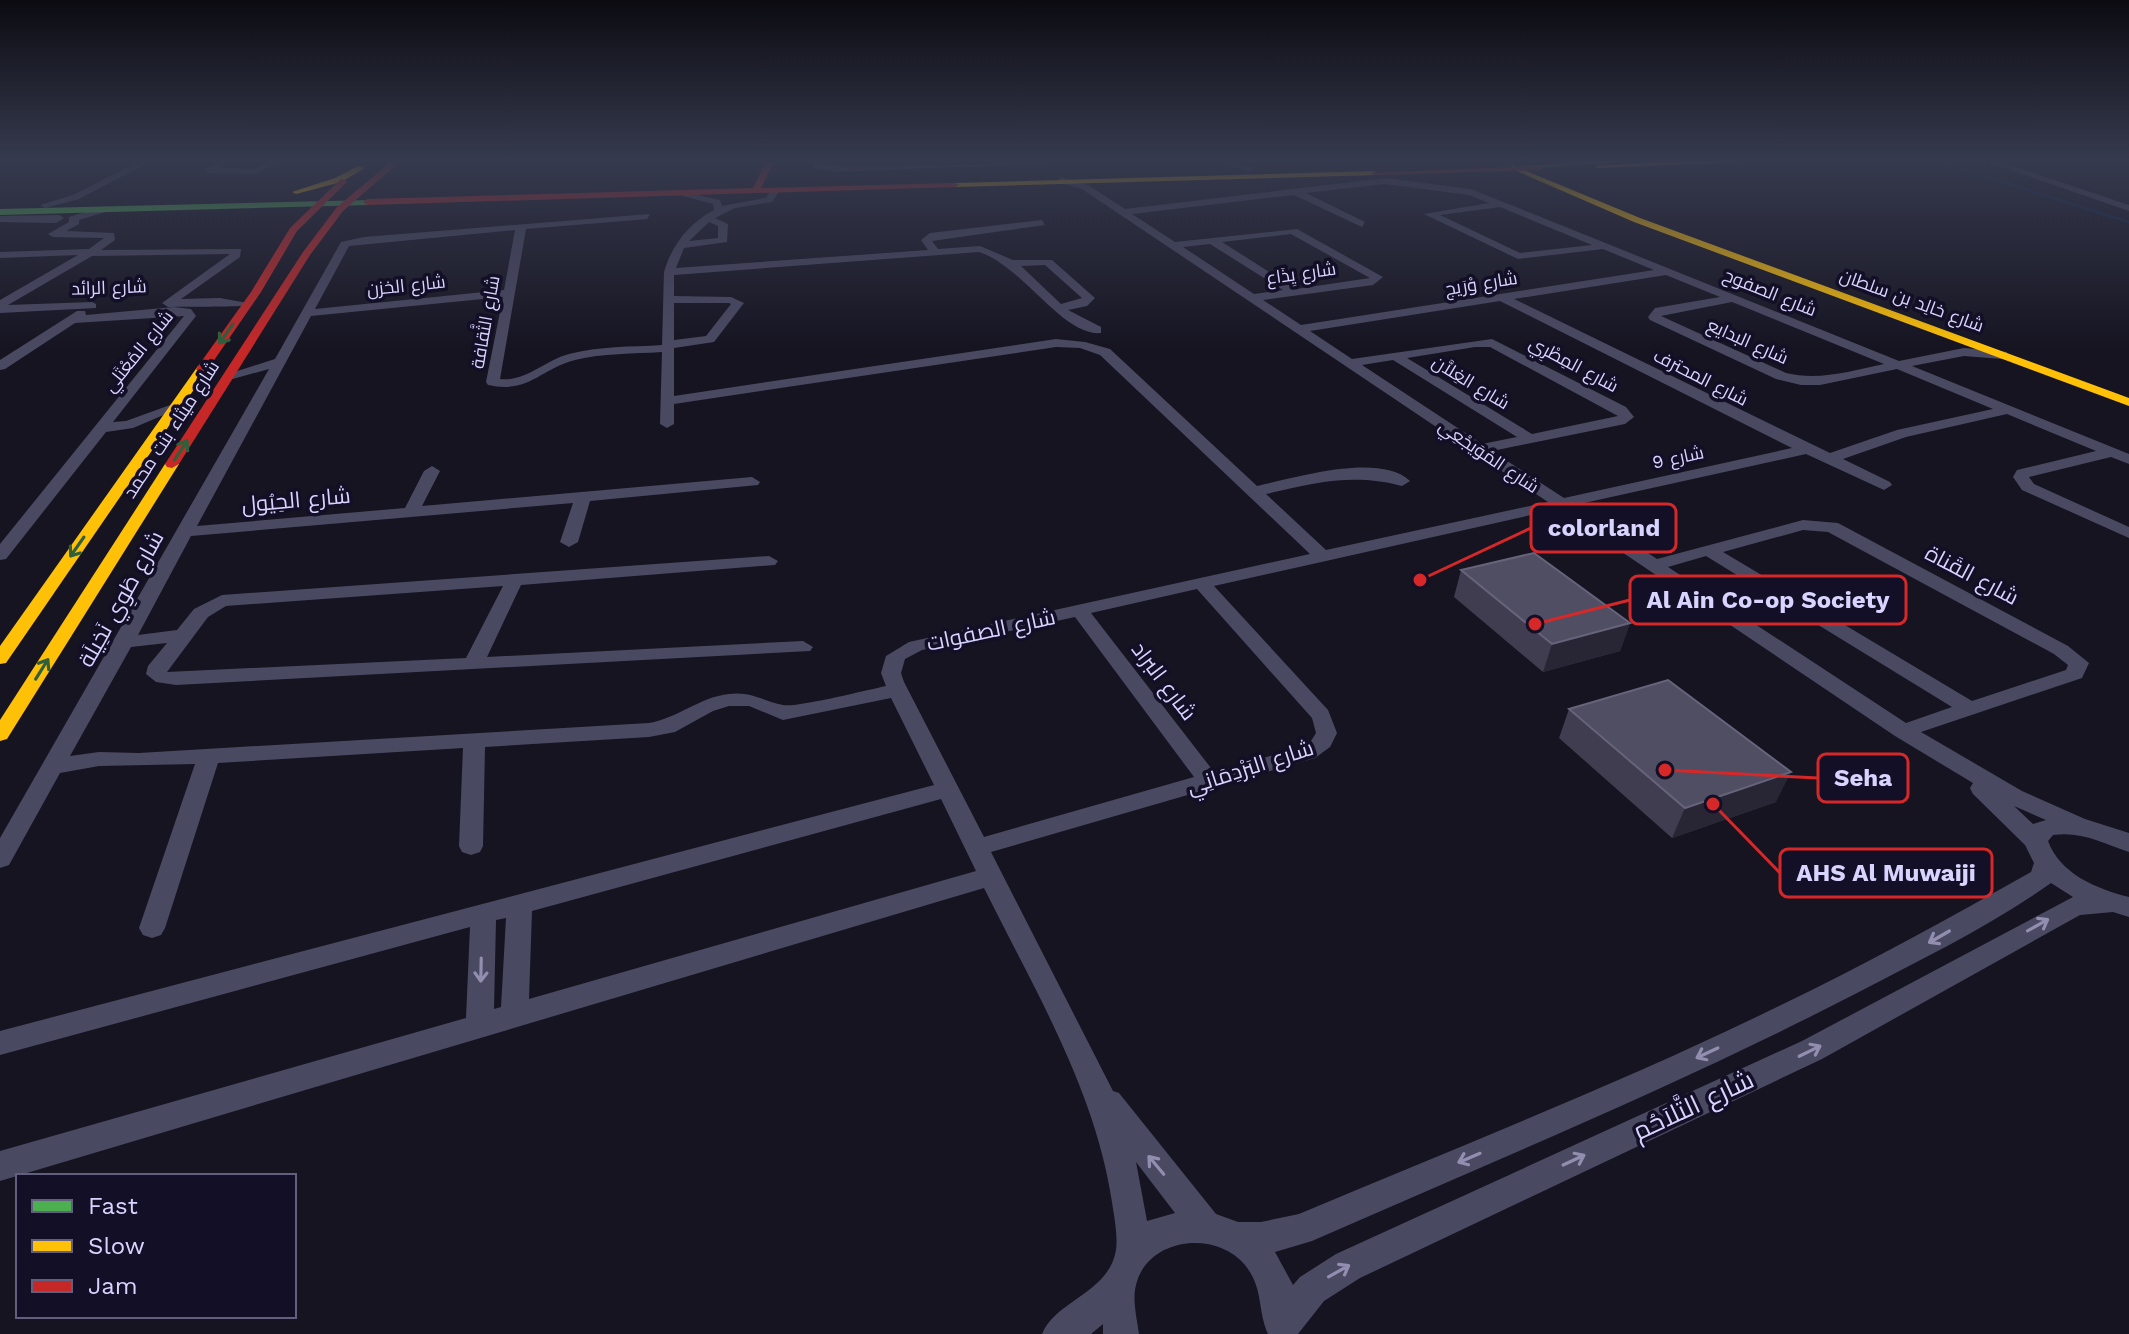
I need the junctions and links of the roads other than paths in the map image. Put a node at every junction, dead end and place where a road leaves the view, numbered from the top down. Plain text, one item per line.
1 (74, 223) edge
2 (295, 223) edge
3 (303, 223) edge
4 (317, 223) edge
5 (328, 223) edge
6 (335, 223) edge
7 (564, 223) edge
8 (704, 223) edge
9 (722, 223) edge
10 (1040, 223) edge
11 (1140, 223) edge
12 (1449, 223) edge
13 (1549, 223) edge
14 (1648, 223) edge
15 (1680, 223) edge
16 (521, 227) junction
17 (326, 228) junction
18 (293, 230) junction
19 (1213, 241) junction
20 (1173, 245) junction
21 (678, 246) junction
22 (1605, 246) junction
23 (934, 250) junction
24 (90, 253) junction
25 (306, 254) junction
26 (0, 255) edge
27 (1013, 263) junction
28 (1671, 271) junction
29 (669, 272) junction
30 (1294, 292) junction
31 (508, 293) junction
32 (252, 298) junction
33 (1251, 298) junction
34 (1503, 298) junction
35 (1737, 298) junction
36 (669, 299) junction
37 (168, 303) junction
38 (94, 306) junction
39 (0, 307) edge
40 (1059, 308) junction
41 (307, 313) junction
42 (72, 320) junction
43 (1297, 329) junction
44 (1075, 337) junction
45 (1107, 339) junction
46 (1960, 345) junction
47 (668, 346) junction
48 (19, 353) junction
49 (0, 354) edge
50 (1395, 356) junction
51 (241, 358) junction
52 (274, 362) junction
53 (1350, 363) junction
54 (1899, 365) junction
55 (0, 366) edge
56 (229, 376) junction
57 (2129, 387) edge
58 (667, 401) junction
59 (2129, 402) edge
60 (173, 408) junction
61 (2008, 410) junction
62 (667, 424) dead end
63 (128, 425) junction
64 (99, 428) junction
65 (155, 435) junction
66 (1530, 439) junction
67 (1479, 449) junction
68 (1805, 450) junction
69 (2112, 452) junction
70 (1830, 458) junction
71 (2129, 459) edge
72 (432, 471) dead end
73 (1402, 481) dead end
74 (752, 482) dead end
75 (1884, 485) dead end
76 (1254, 492) junction
77 (583, 497) junction
78 (1560, 504) junction
79 (411, 512) junction
80 (184, 532) junction
81 (2129, 533) edge
82 (569, 542) dead end
83 (1709, 551) junction
84 (0, 555) edge
85 (1322, 556) junction
86 (769, 561) dead end
87 (1654, 565) junction
88 (515, 579) junction
89 (1201, 583) junction
90 (1080, 611) junction
91 (181, 638) junction
92 (122, 646) junction
93 (803, 647) dead end
94 (0, 659) edge
95 (474, 663) junction
96 (896, 686) junction
97 (1970, 709) junction
98 (1903, 731) junction
99 (0, 735) edge
100 (474, 740) junction
101 (1934, 750) junction
102 (209, 756) junction
103 (48, 775) junction
104 (1209, 781) junction
105 (946, 790) junction
106 (2078, 825) junction
107 (2118, 833) edge
108 (2129, 843) edge
109 (471, 846) dead end
110 (975, 848) junction
111 (2041, 852) junction
112 (0, 859) edge
113 (989, 877) junction
114 (519, 905) junction
115 (2121, 905) edge
116 (483, 914) junction
117 (152, 928) dead end
118 (515, 1016) junction
119 (480, 1026) junction
120 (0, 1043) edge
121 (1098, 1090) junction
122 (0, 1166) edge
123 (1205, 1226) junction
124 (1241, 1237) junction
125 (1133, 1253) junction
126 (1116, 1290) junction
127 (1283, 1329) edge
128 (1060, 1334) edge
129 (1121, 1334) edge

1 - 24 street
2 - 18 main road
3 - 18 main road, شارع ميثاء بنت محمد
4 - 25 main road
5 - 17 main road, شارع ميثاء بنت محمد
6 - 17 main road
7 - 16 street, شارع طَوِي نَخِيلَة
8 - 21 street
9 - 21 street
10 - 23 street
11 - 20 street, شارع المُوَيجْعِي
12 - 22 street
13 - 22 street, شارع الصفوح
14 - 46 main road, شارع خالِد بن سلطان
15 - 57 main road, شارع خالِد بن سلطان
16 - 31 street, شارع الثَّقافة
16 - 41 street, شارع طَوِي نَخِيلَة
17 - 25 main road, شارع ميثاء بنت محمد
18 - 32 main road, شارع ميثاء بنت محمد
19 - 20 street, شارع يِذَاع
19 - 30 street
19 - 30 street, شارع يِذَاع
20 - 33 street, شارع المُوَيجْعِي
21 - 29 street
22 - 28 street, شارع الصفوح
23 - 27 street
23 - 29 street
24 - 26 street
24 - 37 street
24 - 39 street
25 - 51 main road, شارع ميثاء بنت محمد
27 - 40 street
27 - 40 street
28 - 34 street, شارع وْرَيج
28 - 35 street, شارع الصفوح
29 - 36 street
30 - 33 street, شارع يِذَاع
31 - 41 street, شارع الخزن
31 - 47 street, شارع الثَّقافة
32 - 37 street, شارع الرائد
32 -> 60 main road, شارع ميثاء بنت محمد
33 - 43 street, شارع المُوَيجْعِي
34 - 43 street, شارع وْرَيج
34 - 68 street, شارع المحترف
35 - 54 street, شارع الصفوح
35 - 54 street, شارع البدايع
36 - 47 street
36 - 47 street
37 - 38 street, شارع الرائد
38 - 39 street, شارع الرائد
38 - 42 street
40 - 44 street
41 - 52 street, شارع طَوِي نَخِيلَة
42 - 48 street
42 - 64 street, شارع المُعْتَلي
43 - 53 street, شارع المُوَيجْعِي
44 - 45 street
44 - 45 street
44 - 58 street
45 - 76 street
46 - 54 street, شارع البدايع
46 - 59 main road, شارع خالِد بن سلطان
47 - 58 street
48 - 49 street
48 - 55 street
50 - 53 street, شارع المِطْرِي
50 - 66 street, شارع الغِلاَّن
50 - 66 street, شارع المِطْرِي
51 - 52 street
51 - 56 main road, شارع ميثاء بنت محمد
52 - 56 street
52 - 80 street, شارع طَوِي نَخِيلَة
53 - 67 street, شارع المُوَيجْعِي
54 - 61 street, شارع الصفوح
99 -> 56 main road, شارع ميثاء بنت محمد
58 - 62 street
60 - 63 street, شارع المُعْتَلي
60 - 65 main road, شارع ميثاء بنت محمد
61 - 69 street, شارع الصفوح
61 - 70 street
63 - 64 street, شارع المُعْتَلي
63 - 65 street, شارع المُعْتَلي
64 - 84 street, شارع المُعْتَلي
65 -> 94 main road, شارع ميثاء بنت محمد
66 - 67 street, شارع المِطْرِي
67 - 78 street, شارع المُوَيجْعِي
68 - 70 street, شارع المحترف
68 - 78 street, شارع 9
69 - 71 street, شارع الصفوح
69 - 81 street
70 - 75 street, شارع المحترف
72 - 79 street
73 - 76 street
74 - 77 street, شارع الحِيُول
76 - 85 street
77 - 79 street, شارع الحِيُول
77 - 82 street
78 - 85 street, شارع الصفوات
78 - 87 street, شارع المُوَيجْعِي
79 - 80 street, شارع الحِيُول
80 - 92 street, شارع طَوِي نَخِيلَة
83 - 87 street, شارع القَناة
83 - 97 street
83 - 97 street, شارع القَناة
85 - 89 street, شارع الصفوات
86 - 88 street
87 - 98 street, شارع المُوَيجْعِي
88 - 91 street
88 - 95 street
89 - 90 street, شارع الصفوات
89 - 104 street, شارع البَرْدِمَانِي
90 - 96 street, شارع الصفوات
90 - 104 street, شارع البراد
91 - 92 street
91 - 95 street
92 - 103 street, شارع طَوِي نَخِيلَة
93 - 95 street
96 - 100 street
96 - 105 street
97 - 98 street, شارع القَناة
98 - 101 street, شارع المُوَيجْعِي
100 - 102 street
100 - 109 street
101 - 106 street, شارع المُوَيجْعِي
101 - 111 street, شارع المُوَيجْعِي
102 - 103 street
102 - 117 street
103 - 112 street, شارع طَوِي نَخِيلَة
104 - 110 street, شارع البَرْدِمَانِي
105 - 110 street
105 - 114 street
106 - 107 street
106 - 111 street, شارع التَّلاَحُم
107 - 108 street
110 - 113 street
111 - 115 street, شارع المُوَيجْعِي
111 -> 124 street, شارع التَّلاَحُم
113 - 118 street
113 - 121 street
114 - 116 street
114 - 118 street
127 -> 115 street, شارع التَّلاَحُم
116 -> 119 street
116 - 120 street
118 - 119 street
119 - 122 street
123 -> 121 street
121 - 125 street
123 - 124 street
123 - 125 street
124 - 127 street
125 - 126 street
126 - 128 street
126 - 129 street

